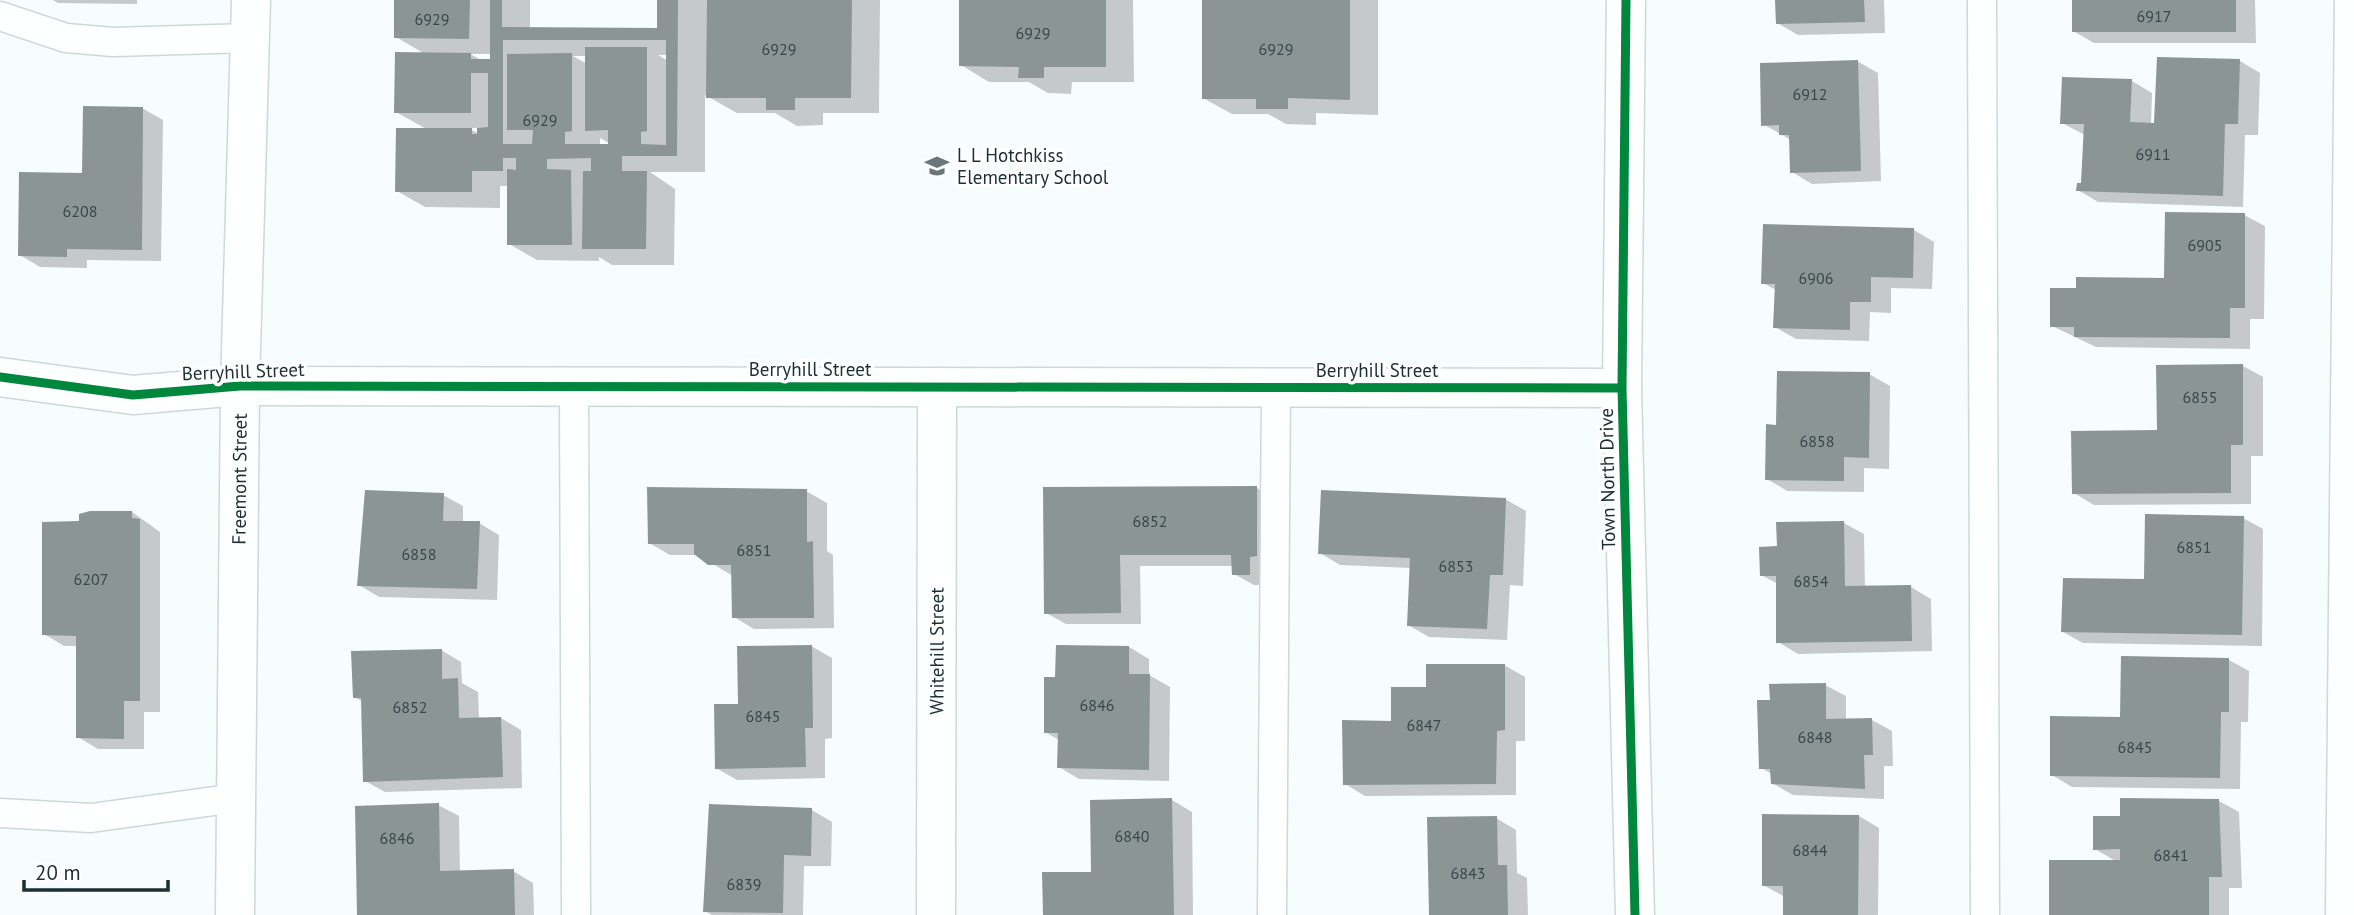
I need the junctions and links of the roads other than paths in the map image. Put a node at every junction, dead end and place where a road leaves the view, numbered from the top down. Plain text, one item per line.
1 (251, 0) edge
2 (1626, 0) edge
3 (1982, 0) edge
4 (2354, 0) edge
5 (0, 16) edge
6 (250, 38) junction
7 (0, 377) edge
8 (240, 386) junction
9 (574, 386) junction
10 (937, 387) junction
11 (1276, 388) junction
12 (1622, 388) junction
13 (236, 798) junction
14 (0, 813) edge
15 (235, 915) edge
16 (576, 915) edge
17 (936, 915) edge
18 (1272, 915) edge
19 (1635, 915) edge
20 (1985, 915) edge
21 (2345, 915) edge

1 - 6 street, Freemont Street
2 - 12 street, Town North Drive
3 - 20 lane
4 - 21 street
5 - 6 lane
6 - 8 street, Freemont Street
7 - 8 street, Berryhill Street
8 - 9 street, Berryhill Street
8 - 13 street, Freemont Street
9 - 10 street, Berryhill Street
9 - 16 lane
10 - 11 street, Berryhill Street
10 - 17 street, Whitehill Street
11 - 12 street, Berryhill Street
11 - 18 lane
12 - 19 street, Town North Drive
13 - 14 lane
13 - 15 street, Freemont Street

